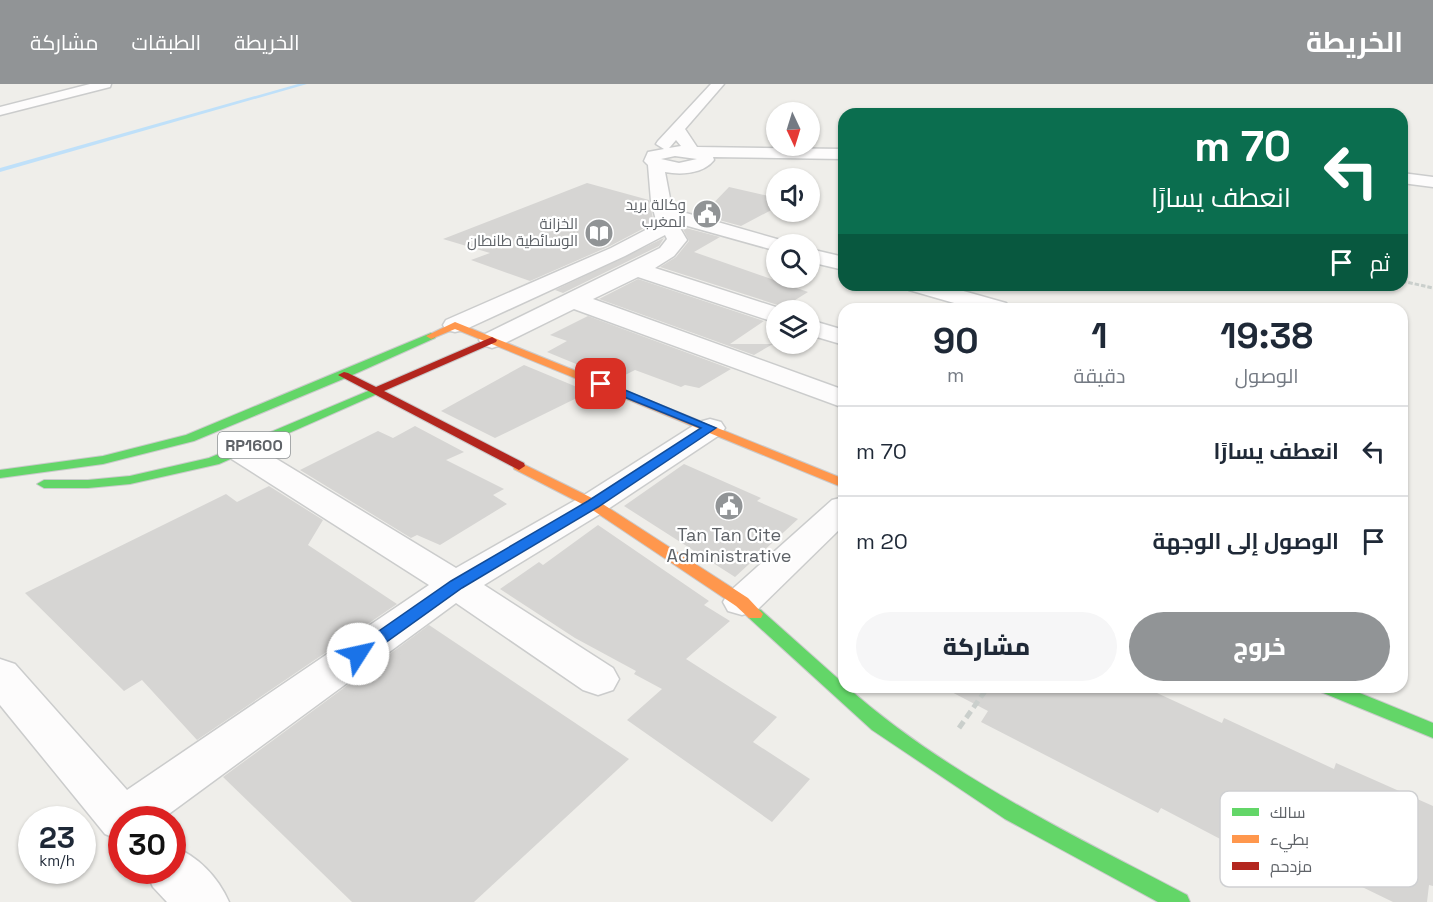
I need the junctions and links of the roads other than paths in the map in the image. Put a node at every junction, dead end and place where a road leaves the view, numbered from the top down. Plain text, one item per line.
1 (105, 84) edge
2 (718, 84) edge
3 (0, 111) edge
4 (677, 128) junction
5 (838, 154) edge
6 (658, 159) junction
7 (691, 159) junction
8 (1408, 179) edge
9 (1433, 182) edge
10 (658, 193) junction
11 (666, 219) junction
12 (766, 242) edge
13 (820, 258) edge
14 (838, 262) edge
15 (637, 269) junction
16 (938, 291) edge
17 (573, 300) junction
18 (980, 303) edge
19 (766, 312) edge
20 (455, 325) junction
21 (820, 330) edge
22 (838, 336) edge
23 (492, 340) junction
24 (344, 375) junction
25 (376, 392) junction
26 (838, 398) edge
27 (710, 428) junction
28 (241, 451) junction
29 (0, 474) edge
30 (0, 480) edge
31 (838, 481) edge
32 (593, 504) junction
33 (838, 513) edge
34 (456, 585) junction
35 (741, 602) junction
36 (0, 675) edge
37 (598, 679) dead end
38 (838, 689) edge
39 (842, 693) edge
40 (1341, 693) edge
41 (1433, 731) edge
42 (112, 806) edge
43 (142, 806) edge
44 (185, 884) edge
45 (202, 902) edge
46 (1179, 902) edge

1 - 3 street
2 - 4 street
4 - 6 street
4 - 7 street
5 - 7 street
6 - 7 street
6 - 10 street
7 - 10 street
8 - 9 street
10 - 11 street
11 - 12 street
11 - 15 street
11 - 20 street
13 - 14 street
15 - 17 street
15 - 19 street
16 - 18 street
17 - 23 street
17 - 26 street
20 - 23 main road
20 - 24 main road, RP1600
21 - 22 street
23 - 25 main road, RP1600
23 - 27 main road
24 - 25 main road
24 - 29 main road, RP1600
25 - 28 main road, RP1600
25 - 32 main road
27 - 31 main road
27 - 32 street
28 - 30 main road, RP1600
28 - 34 street
32 - 34 street
32 - 35 main road
33 - 35 street
34 - 37 street
34 - 43 street
35 - 38 main road
36 - 42 street
39 - 46 main road
40 - 41 main road
44 - 45 street

